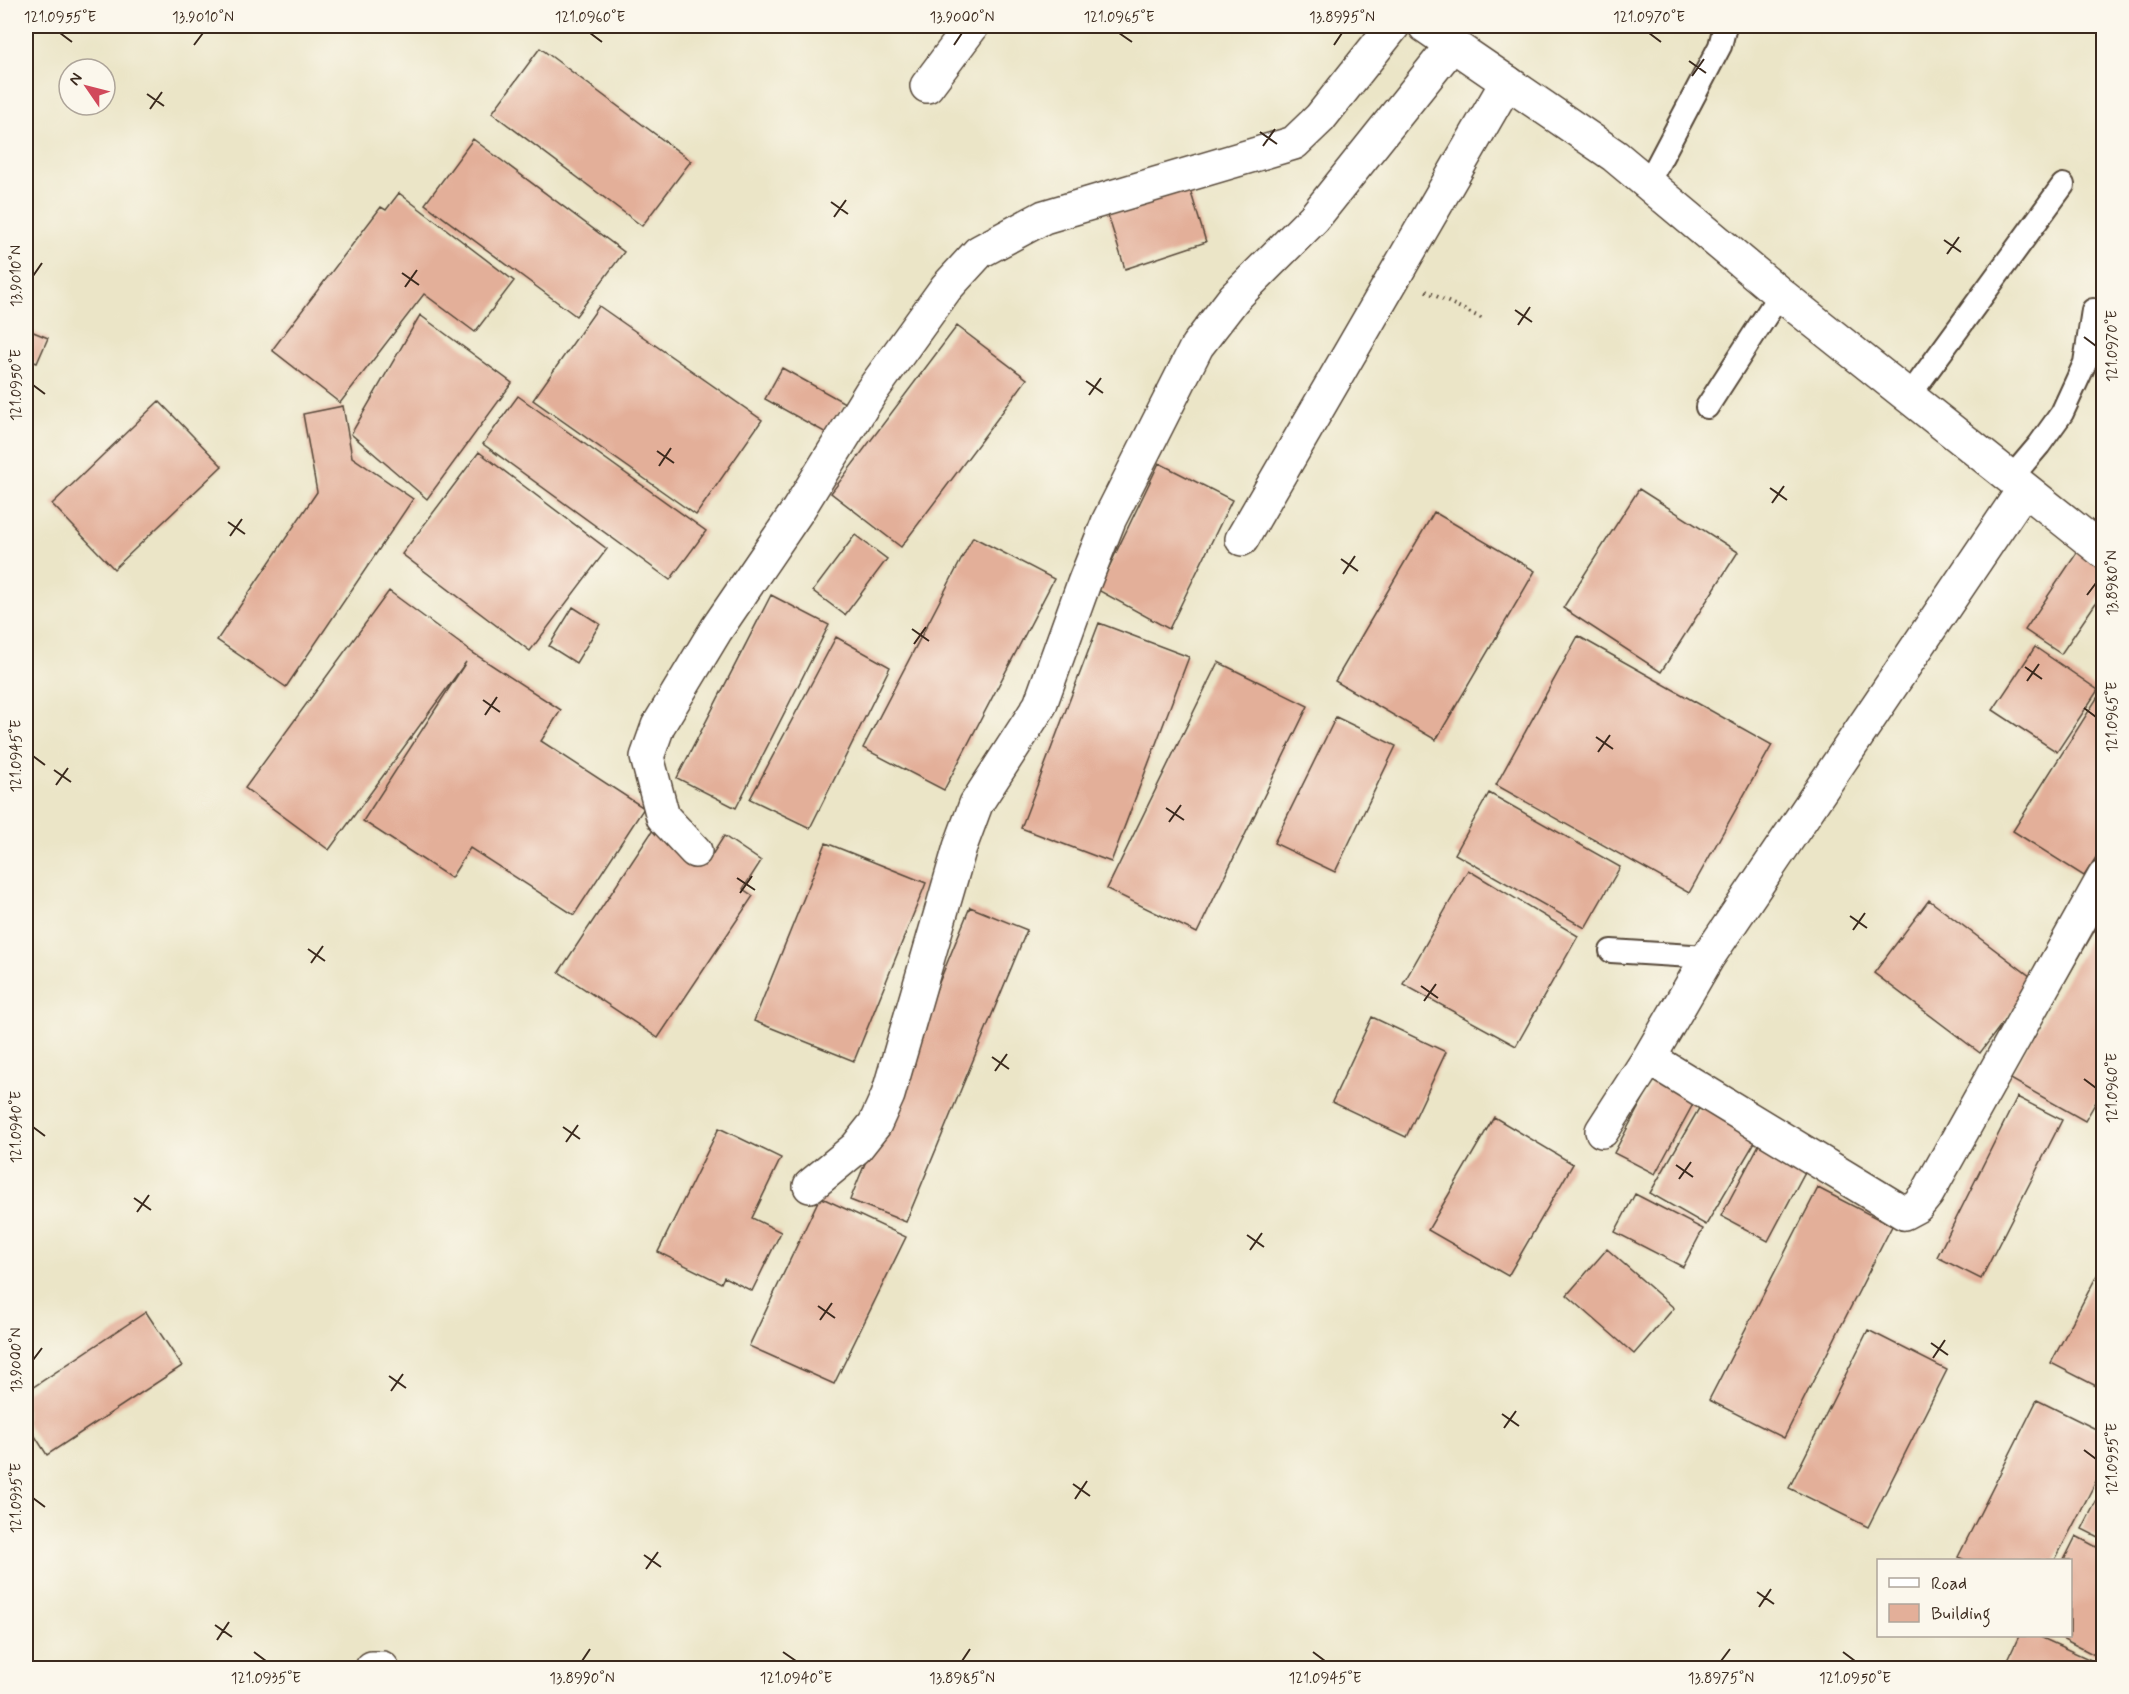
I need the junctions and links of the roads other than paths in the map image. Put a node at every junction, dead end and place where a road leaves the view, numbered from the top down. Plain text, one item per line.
1 (972, 26) edge
2 (1393, 26) edge
3 (1425, 26) edge
4 (1725, 26) edge
5 (1453, 45) junction
6 (1507, 82) junction
7 (927, 86) dead end
8 (1647, 183) junction
9 (2062, 185) dead end
10 (1780, 294) junction
11 (2093, 310) dead end
12 (1909, 396) junction
13 (1707, 407) dead end
14 (2018, 484) junction
15 (1242, 539) dead end
16 (2103, 552) edge
17 (695, 851) dead end
18 (2103, 877) edge
19 (1611, 951) dead end
20 (1708, 957) junction
21 (1649, 1058) junction
22 (1602, 1131) dead end
23 (810, 1186) dead end
24 (372, 1668) edge
25 (382, 1668) edge

1 - 7 street
2 - 17 street
3 - 5 street
4 - 8 lane
5 - 6 street
5 - 23 street
6 - 8 street
6 - 15 street
8 - 10 street
9 - 12 lane
10 - 12 street
10 - 13 lane
11 - 14 lane
12 - 14 street
14 - 16 street
14 - 20 street
18 - 21 street
19 - 20 lane
20 - 21 street
21 - 22 street
24 - 25 street

